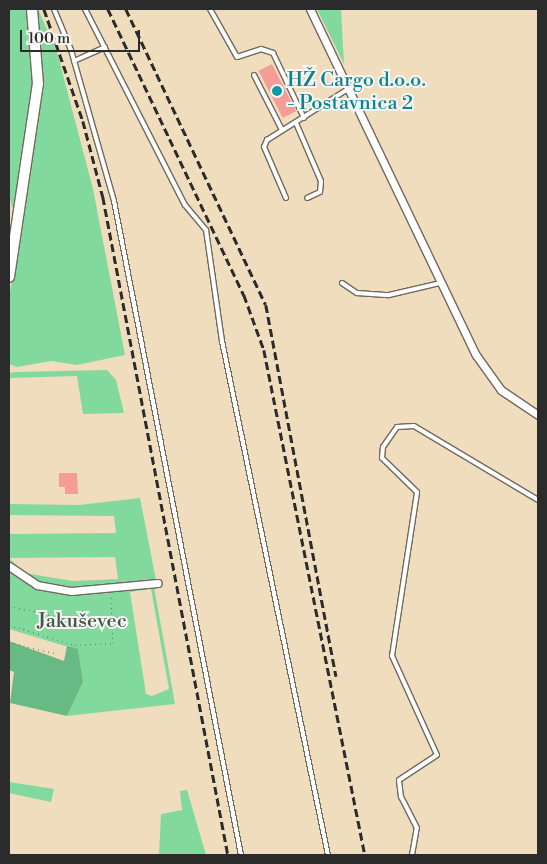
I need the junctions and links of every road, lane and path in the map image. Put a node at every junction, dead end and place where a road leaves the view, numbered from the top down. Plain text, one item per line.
1 (32, 9) edge
2 (54, 9) edge
3 (85, 9) edge
4 (210, 9) edge
5 (310, 9) edge
6 (105, 46) junction
7 (74, 60) junction
8 (254, 75) dead end
9 (348, 89) junction
10 (304, 118) junction
11 (296, 123) junction
12 (282, 130) junction
13 (286, 198) dead end
14 (307, 198) dead end
15 (9, 277) edge
16 (342, 283) dead end
17 (440, 283) junction
18 (538, 414) edge
19 (538, 500) edge
20 (9, 567) edge
21 (158, 583) dead end
22 (111, 595) dead end
23 (9, 606) edge
24 (68, 619) dead end
25 (9, 625) edge
26 (9, 642) edge
27 (58, 654) dead end
28 (241, 855) edge
29 (328, 855) edge
30 (412, 855) edge

1 - 15 main road
2 - 7 lane
3 - 6 lane
4 - 10 lane
5 - 9 street
6 - 7 lane
6 - 29 lane
7 - 28 lane
8 - 12 lane
9 - 10 lane
9 - 17 street
10 - 11 lane
11 - 12 lane
11 - 14 lane
12 - 13 lane
16 - 17 lane
17 - 18 street
19 - 30 lane
20 - 21 street
22 - 25 path
23 - 24 path
26 - 27 path

